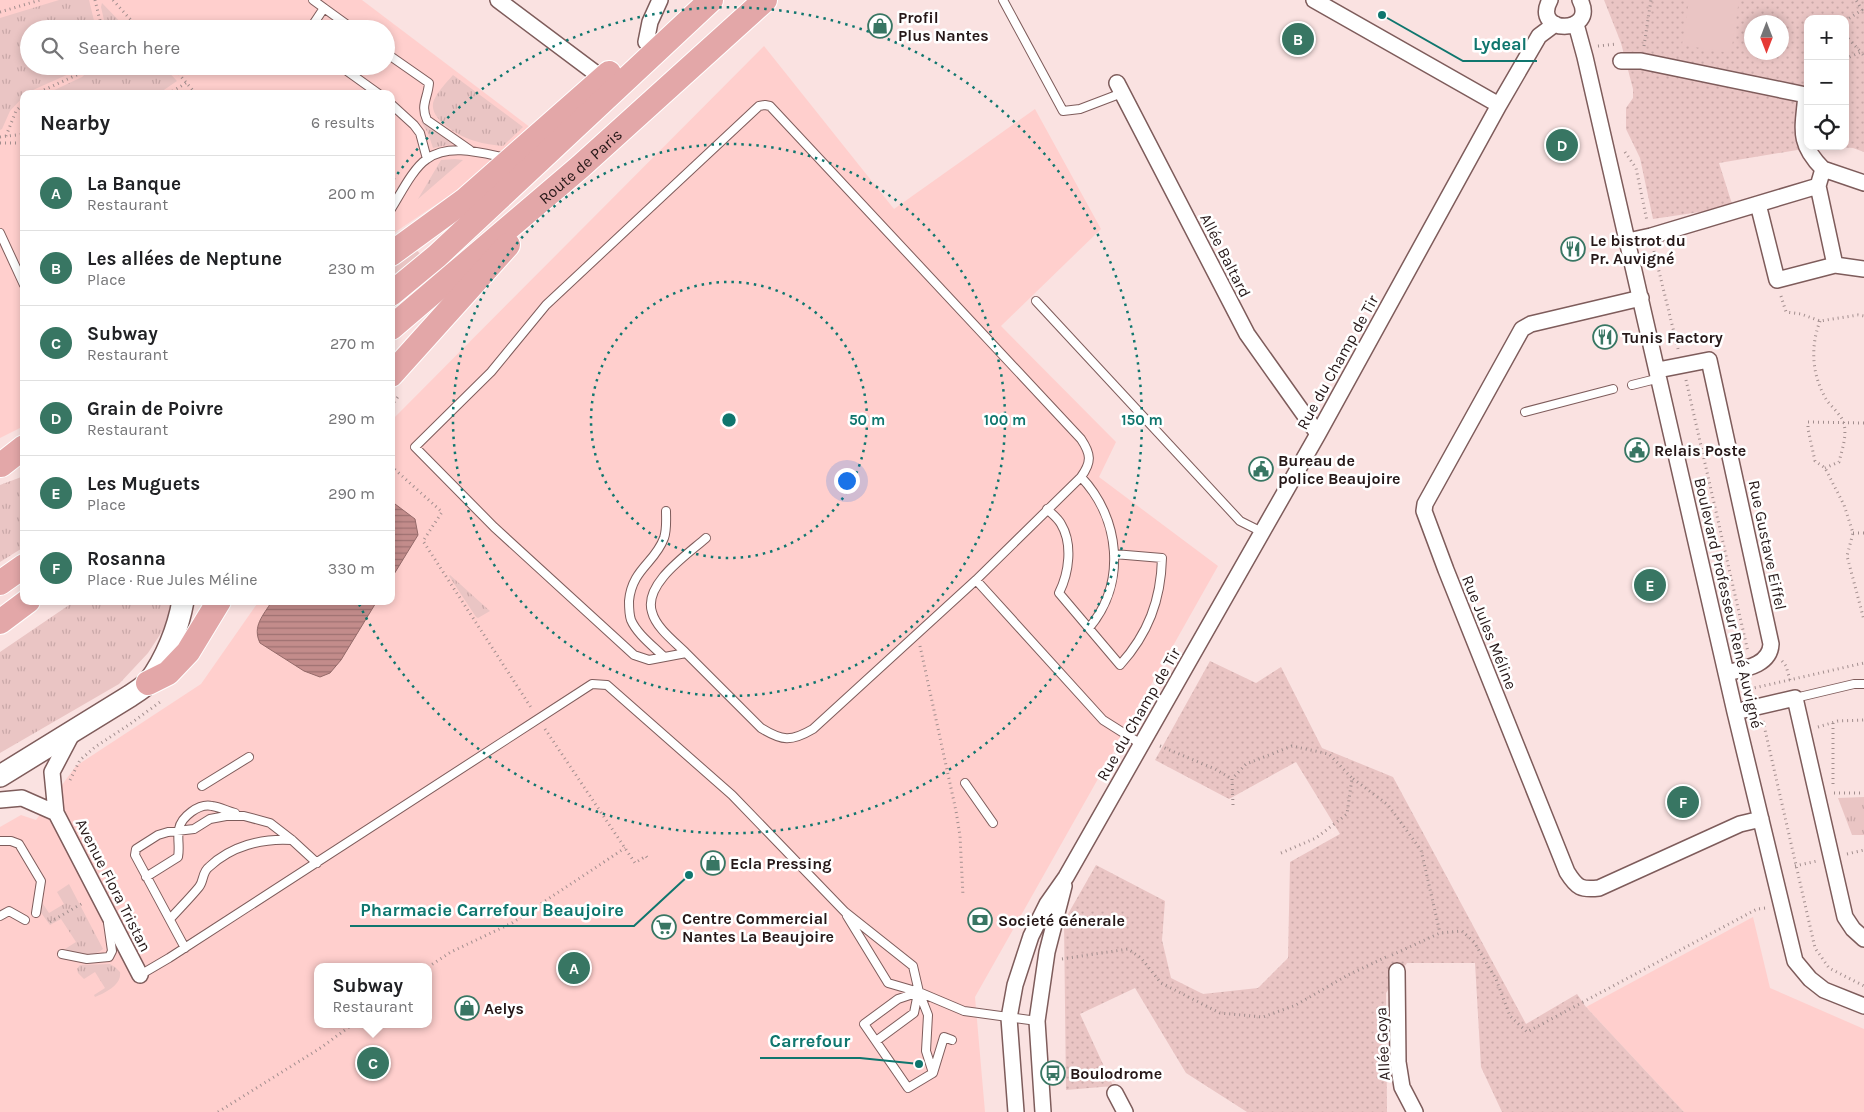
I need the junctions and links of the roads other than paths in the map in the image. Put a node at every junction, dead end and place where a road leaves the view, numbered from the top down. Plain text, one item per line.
1 (313, 0) edge
2 (498, 0) edge
3 (660, 0) edge
4 (765, 0) edge
5 (1003, 0) edge
6 (1314, 0) edge
7 (1550, 0) edge
8 (1580, 0) edge
9 (704, 7) edge
10 (324, 8) junction
11 (316, 20) edge
12 (341, 20) edge
13 (1555, 24) junction
14 (1576, 24) junction
15 (646, 42) junction
16 (395, 59) edge
17 (1622, 61) dead end
18 (353, 75) edge
19 (600, 81) junction
20 (1120, 88) joint
21 (373, 90) edge
22 (1499, 105) junction
23 (395, 108) edge
24 (470, 150) junction
25 (427, 158) junction
26 (512, 159) junction
27 (580, 167) junction
28 (1823, 169) junction
29 (1864, 183) edge
30 (1818, 186) junction
31 (395, 203) edge
32 (1758, 204) junction
33 (0, 233) edge
34 (1628, 241) junction
35 (395, 251) edge
36 (1835, 265) junction
37 (1864, 269) edge
38 (20, 276) edge
39 (395, 291) edge
40 (1641, 298) junction
41 (1036, 301) dead end
42 (395, 325) edge
43 (395, 370) edge
44 (1659, 374) junction
45 (1632, 385) dead end
46 (1613, 390) dead end
47 (1525, 412) dead end
48 (1318, 434) junction
49 (20, 450) edge
50 (8, 464) edge
51 (1081, 477) junction
52 (1047, 509) junction
53 (666, 511) dead end
54 (1262, 532) junction
55 (706, 538) dead end
56 (1114, 554) junction
57 (20, 569) edge
58 (976, 580) junction
59 (0, 583) edge
60 (23, 605) edge
61 (182, 605) edge
62 (217, 605) edge
63 (0, 622) edge
64 (1089, 628) junction
65 (686, 653) junction
66 (664, 657) junction
67 (1726, 672) junction
68 (1864, 684) edge
69 (155, 691) junction
70 (1795, 698) junction
71 (1735, 712) junction
72 (73, 732) junction
73 (1143, 742) junction
74 (249, 757) dead end
75 (0, 776) edge
76 (964, 783) dead end
77 (202, 786) dead end
78 (0, 800) edge
79 (56, 812) junction
80 (244, 816) junction
81 (1761, 819) junction
82 (993, 823) dead end
83 (178, 831) junction
84 (0, 840) edge
85 (292, 840) junction
86 (317, 863) junction
87 (146, 876) junction
88 (1066, 878) junction
89 (107, 912) junction
90 (845, 912) junction
91 (36, 913) dead end
92 (0, 916) edge
93 (170, 919) junction
94 (25, 920) dead end
95 (1864, 939) edge
96 (185, 948) junction
97 (62, 954) dead end
98 (1397, 971) dead end
99 (140, 974) joint
100 (919, 992) junction
101 (1864, 1006) edge
102 (1009, 1018) junction
103 (1037, 1021) junction
104 (952, 1040) dead end
105 (876, 1041) junction
106 (933, 1073) junction
107 (1040, 1076) junction
108 (1115, 1093) dead end
109 (1016, 1112) edge
110 (1042, 1112) edge
111 (1049, 1112) edge
112 (1125, 1112) edge
113 (1415, 1112) edge

1 - 10 lane
2 - 19 street
3 - 15 street
4 - 27 main road, Route de Paris
5 - 20 lane
6 - 22 street
7 - 13 street
8 - 14 street
9 - 15 main road
9 - 39 main road, Route de Paris
10 - 11 lane
10 - 12 lane
13 - 14 street
13 - 22 street, Rue du Champ de Tir
14 - 34 street, Boulevard Professeur René Auvigné
15 - 19 main road
16 - 24 lane
17 - 28 street
18 - 21 lane
19 - 26 main road
20 - 48 street, Allée Baltard
22 - 48 street, Rue du Champ de Tir
23 - 25 lane
24 - 25 lane
24 - 26 lane
25 - 31 lane
26 - 35 main road
27 - 42 main road, Route de Paris
27 - 43 main road
28 - 29 street
28 - 30 street
30 - 32 street
30 - 36 street
32 - 34 street
32 - 36 street
33 - 38 lane
34 - 40 street, Boulevard Professeur René Auvigné
36 - 37 street
40 - 44 street, Boulevard Professeur René Auvigné
40 - 81 street, Rue Jules Méline
41 - 54 lane
44 - 45 lane
44 - 67 street, Boulevard Professeur René Auvigné
44 - 67 street, Rue Gustave Eiffel
46 - 47 lane
48 - 54 street, Rue du Champ de Tir
49 - 50 main road
51 - 52 lane
51 - 56 lane
51 - 66 lane
52 - 58 lane
52 - 64 lane
53 - 66 lane
54 - 73 street, Rue du Champ de Tir
55 - 65 lane
56 - 64 lane
56 - 64 lane
57 - 59 main road
58 - 65 lane
58 - 73 lane
60 - 63 main road
61 - 69 main road
62 - 69 main road
65 - 66 lane
67 - 71 street, Boulevard Professeur René Auvigné
68 - 70 lane
69 - 72 main road
70 - 71 street
70 - 95 street
71 - 81 street, Boulevard Professeur René Auvigné
72 - 75 main road
72 - 79 street, Avenue Flora Tristan
73 - 88 street, Rue du Champ de Tir
74 - 77 lane
76 - 82 lane
78 - 79 street, Avenue Flora Tristan
79 - 89 street, Avenue Flora Tristan
80 - 83 lane
80 - 83 lane
80 - 85 lane
81 - 101 street, Boulevard Professeur René Auvigné
83 - 87 lane
83 - 87 lane
84 - 91 lane
85 - 86 lane
85 - 93 lane
86 - 90 lane
86 - 96 lane
87 - 93 lane
88 - 102 street, Rue du Champ de Tir
88 - 103 street, Rue du Champ de Tir
89 - 97 lane
89 - 99 street, Avenue Flora Tristan
90 - 100 lane
90 - 100 lane
92 - 94 lane
93 - 96 lane
96 - 99 lane
98 - 113 street, Allée Goya
100 - 102 lane
100 - 105 lane
100 - 105 lane
100 - 106 lane
102 - 103 lane
102 - 109 street, Rue du Champ de Tir
103 - 107 street, Rue du Champ de Tir
104 - 106 lane
105 - 106 lane
107 - 110 street, Rue du Champ de Tir
107 - 111 street, Rue du Champ de Tir
108 - 112 street

